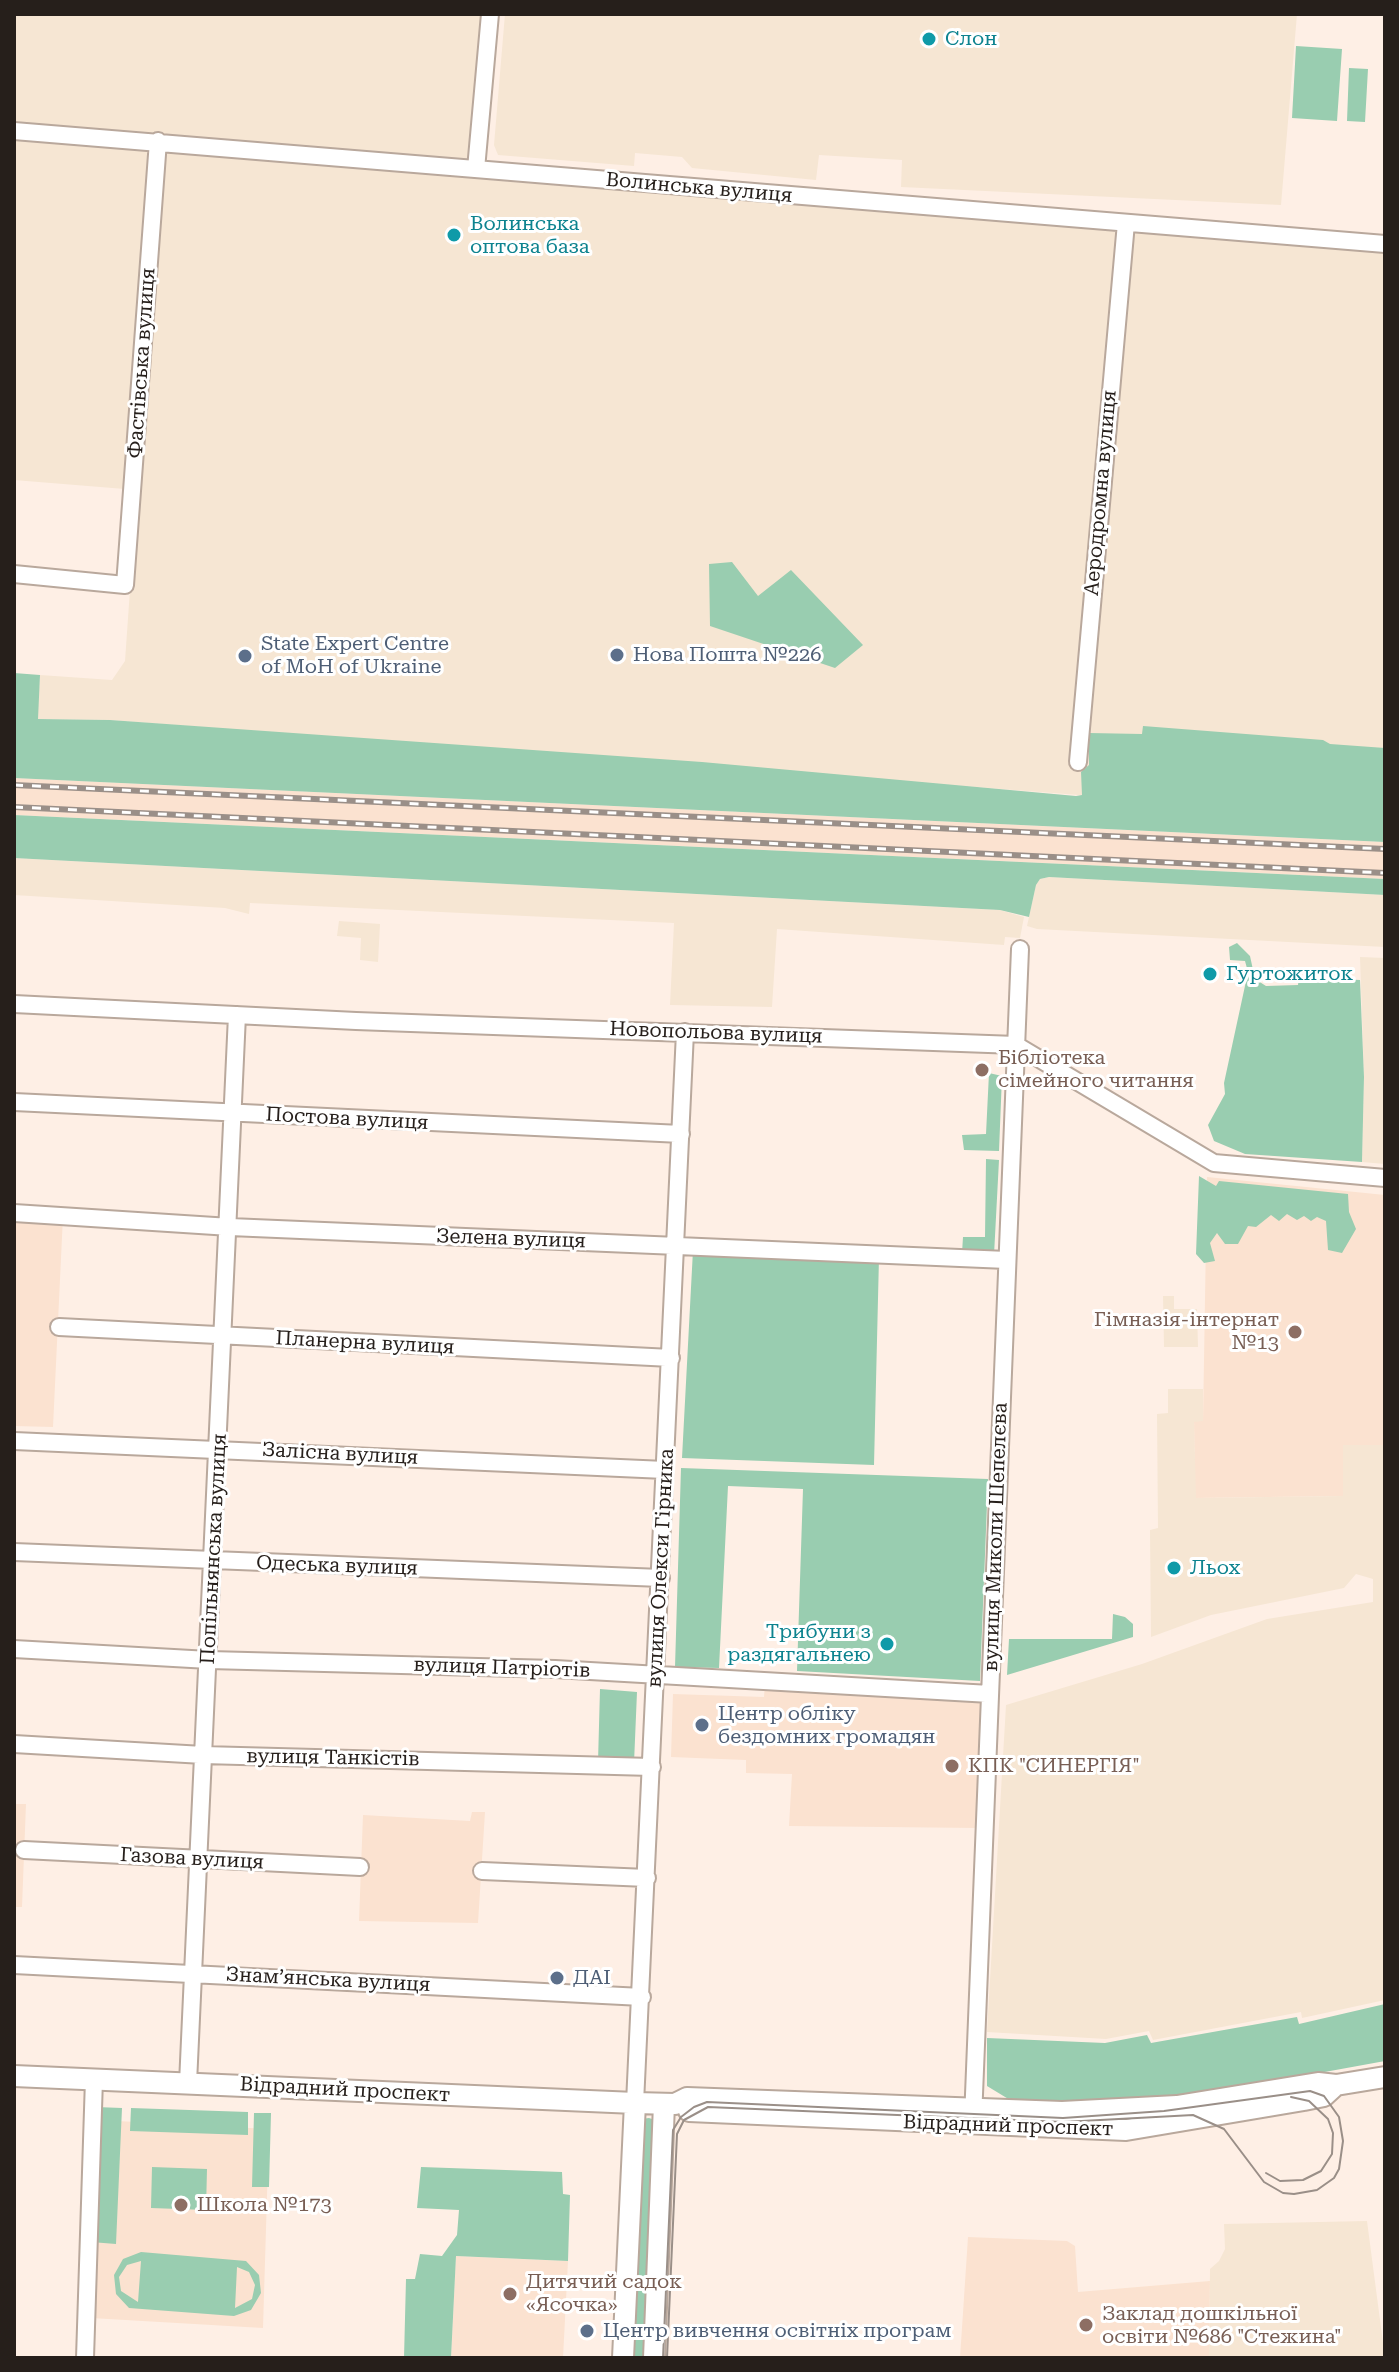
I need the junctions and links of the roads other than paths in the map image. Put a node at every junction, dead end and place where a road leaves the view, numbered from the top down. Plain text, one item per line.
1 (490, 14) edge
2 (14, 131) edge
3 (158, 141) junction
4 (476, 169) junction
5 (1126, 223) junction
6 (1385, 244) edge
7 (14, 574) edge
8 (1078, 762) dead end
9 (1020, 949) dead end
10 (14, 1004) edge
11 (237, 1015) junction
12 (685, 1032) junction
13 (1016, 1045) junction
14 (14, 1102) edge
15 (235, 1114) junction
16 (681, 1134) junction
17 (1385, 1178) edge
18 (14, 1213) edge
19 (230, 1227) junction
20 (676, 1246) junction
21 (1007, 1260) junction
22 (59, 1327) dead end
23 (224, 1337) junction
24 (671, 1358) junction
25 (14, 1441) edge
26 (219, 1448) junction
27 (665, 1470) junction
28 (14, 1552) edge
29 (214, 1562) junction
30 (661, 1578) junction
31 (14, 1649) edge
32 (209, 1660) junction
33 (656, 1674) junction
34 (990, 1694) junction
35 (14, 1744) edge
36 (203, 1755) junction
37 (652, 1767) junction
38 (24, 1850) dead end
39 (200, 1860) junction
40 (360, 1867) dead end
41 (482, 1871) dead end
42 (647, 1878) junction
43 (14, 1965) edge
44 (194, 1973) junction
45 (642, 1997) junction
46 (14, 2076) edge
47 (1385, 2077) edge
48 (94, 2079) junction
49 (188, 2083) junction
50 (635, 2103) junction
51 (670, 2104) junction
52 (973, 2117) junction
53 (85, 2358) edge
54 (623, 2358) edge
55 (654, 2358) edge

1 - 4 street
2 - 3 street, Волинська вулиця
3 - 4 street, Волинська вулиця
3 - 7 street, Фастівська вулиця
4 - 5 street, Волинська вулиця
5 - 6 street, Волинська вулиця
5 - 8 street, Аеродромна вулиця
9 - 13 street, вулиця Миколи Шепелєва
10 - 11 street, Новопольова вулиця
11 - 12 street, Новопольова вулиця
11 - 15 street, Попільнянська вулиця
12 - 13 street, Новопольова вулиця
12 - 16 street, вулиця Олекси Гірника
13 - 17 street, Новопольова вулиця
13 - 21 street, вулиця Миколи Шепелєва
14 - 15 street, Постова вулиця
15 - 16 street, Постова вулиця
15 - 19 street, Попільнянська вулиця
16 - 20 street, вулиця Олекси Гірника
18 - 19 street, Зелена вулиця
19 - 20 street, Зелена вулиця
19 - 23 street, Попільнянська вулиця
20 - 21 street, Зелена вулиця
20 - 24 street, вулиця Олекси Гірника
21 - 34 street, вулиця Миколи Шепелєва
22 - 23 street, Планерна вулиця
23 - 24 street, Планерна вулиця
23 - 26 street, Попільнянська вулиця
24 - 27 street, вулиця Олекси Гірника
25 - 26 street, Залісна вулиця
26 - 27 street, Залісна вулиця
26 - 29 street, Попільнянська вулиця
27 - 30 street, вулиця Олекси Гірника
28 - 29 street, Одеська вулиця
29 - 30 street, Одеська вулиця
29 - 32 street, Попільнянська вулиця
30 - 33 street, вулиця Олекси Гірника
31 - 32 street, вулиця Патріотів
32 - 33 street, вулиця Патріотів
32 - 36 street, Попільнянська вулиця
33 - 34 street, вулиця Патріотів
33 - 37 street, вулиця Олекси Гірника
34 - 52 street, вулиця Миколи Шепелєва
35 - 36 street, вулиця Танкістів
36 - 37 street, вулиця Танкістів
36 - 39 street, Попільнянська вулиця
37 - 42 street, вулиця Олекси Гірника
38 - 39 street, Газова вулиця
39 - 40 street, Газова вулиця
39 - 44 street, Попільнянська вулиця
41 - 42 street
42 - 45 street, вулиця Олекси Гірника
43 - 44 street, Знамʼянська вулиця
44 - 45 street, Знамʼянська вулиця
44 - 49 street, Попільнянська вулиця
45 - 50 street, вулиця Олекси Гірника
46 - 48 main road, Відрадний проспект
47 - 52 main road, Відрадний проспект
48 - 49 main road, Відрадний проспект
48 - 53 street
49 - 50 main road, Відрадний проспект
50 - 51 main road, Відрадний проспект
50 - 54 main road
51 - 52 main road, Відрадний проспект
51 - 55 main road

